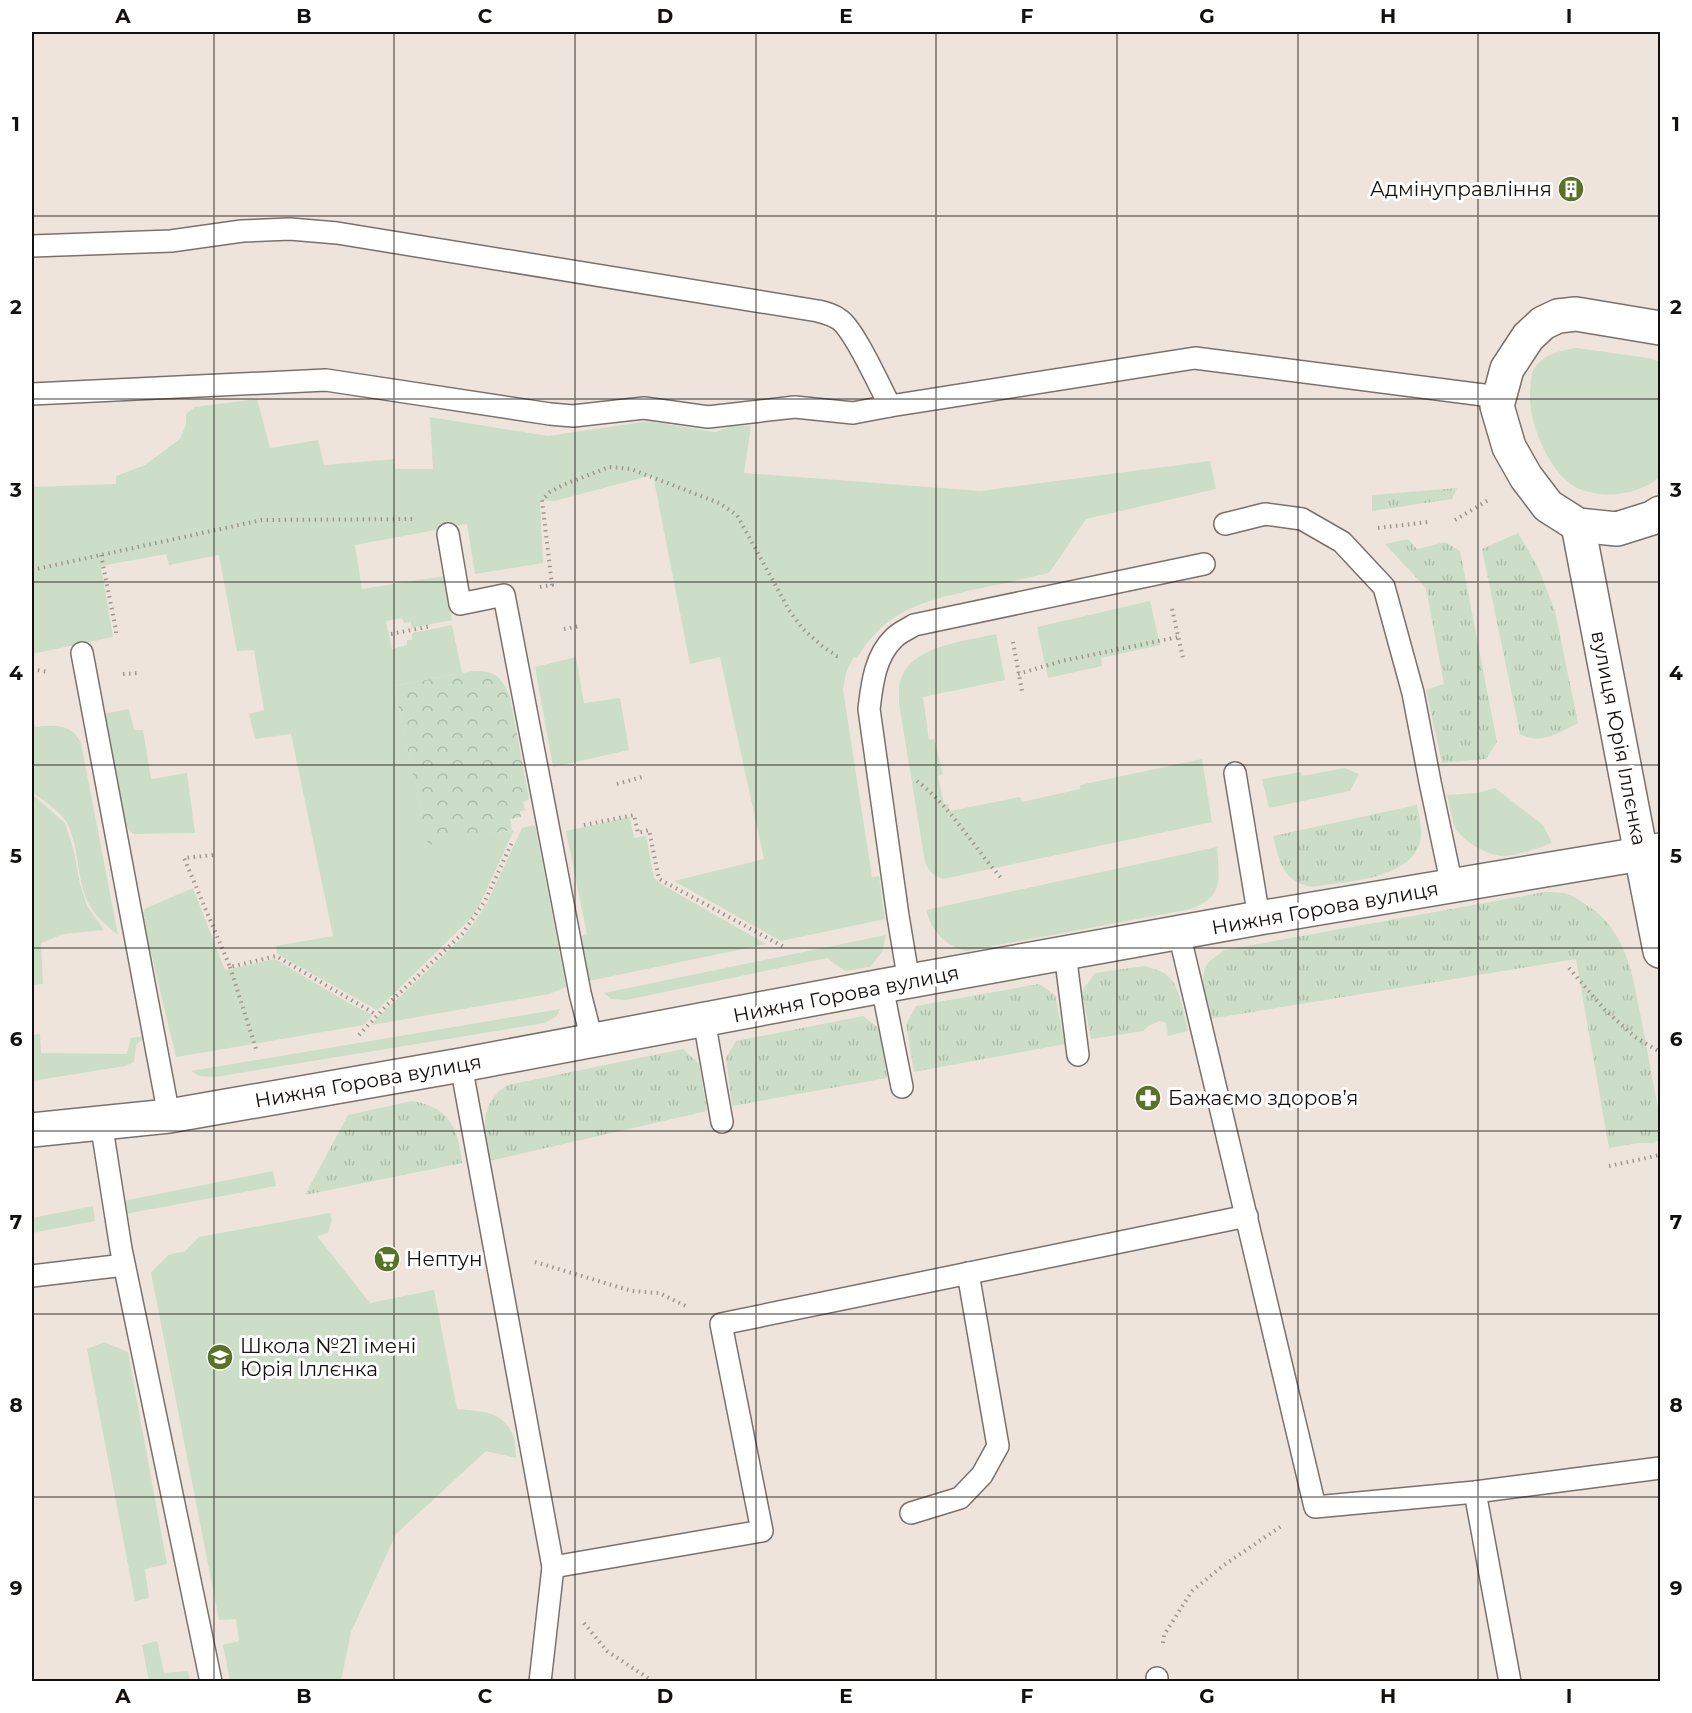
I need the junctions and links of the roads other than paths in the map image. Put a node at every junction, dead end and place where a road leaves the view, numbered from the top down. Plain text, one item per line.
1 (32, 246) edge
2 (1660, 328) edge
3 (32, 394) edge
4 (1499, 397) junction
5 (890, 406) junction
6 (1660, 513) edge
7 (1225, 524) dead end
8 (1578, 525) junction
9 (448, 534) road end
10 (1204, 564) dead end
11 (82, 653) dead end
12 (1235, 773) dead end
13 (1651, 852) edge
14 (1452, 886) junction
15 (1260, 918) junction
16 (1179, 933) junction
17 (1660, 951) edge
18 (1065, 953) junction
19 (896, 984) junction
20 (704, 1020) junction
21 (592, 1040) junction
22 (1078, 1055) dead end
23 (461, 1065) junction
24 (902, 1087) dead end
25 (169, 1116) junction
26 (101, 1122) junction
27 (722, 1122) dead end
28 (32, 1130) edge
29 (1247, 1216) junction
30 (124, 1265) junction
31 (968, 1273) junction
32 (32, 1276) edge
33 (1660, 1468) edge
34 (1475, 1492) junction
35 (910, 1513) dead end
36 (553, 1567) junction
37 (211, 1682) edge
38 (540, 1682) edge
39 (1510, 1682) edge

1 - 5 lane
2 - 4 street
3 - 5 lane
4 - 5 lane
4 - 8 street
6 - 8 street
7 - 14 lane
8 - 13 street, вулиця Юрія Іллєнка
9 - 21 lane
10 - 19 lane
11 - 25 lane
12 - 15 lane
13 - 14 street, Нижня Горова вулиця
13 - 17 street, вулиця Юрія Іллєнка
14 - 15 street, Нижня Горова вулиця
15 - 16 street, Нижня Горова вулиця
16 - 18 street, Нижня Горова вулиця
16 - 29 lane
18 - 19 street, Нижня Горова вулиця
18 - 22 lane
19 - 20 street, Нижня Горова вулиця
19 - 24 lane
20 - 21 street, Нижня Горова вулиця
20 - 27 lane
21 - 23 street, Нижня Горова вулиця
23 - 25 street, Нижня Горова вулиця
23 - 36 lane
25 - 26 street, Нижня Горова вулиця
26 - 28 street, Нижня Горова вулиця
26 - 30 lane
29 - 31 lane
29 - 34 lane
30 - 32 lane
30 - 37 lane
31 - 35 lane
31 - 36 lane
33 - 34 lane
34 - 39 lane
36 - 38 lane

